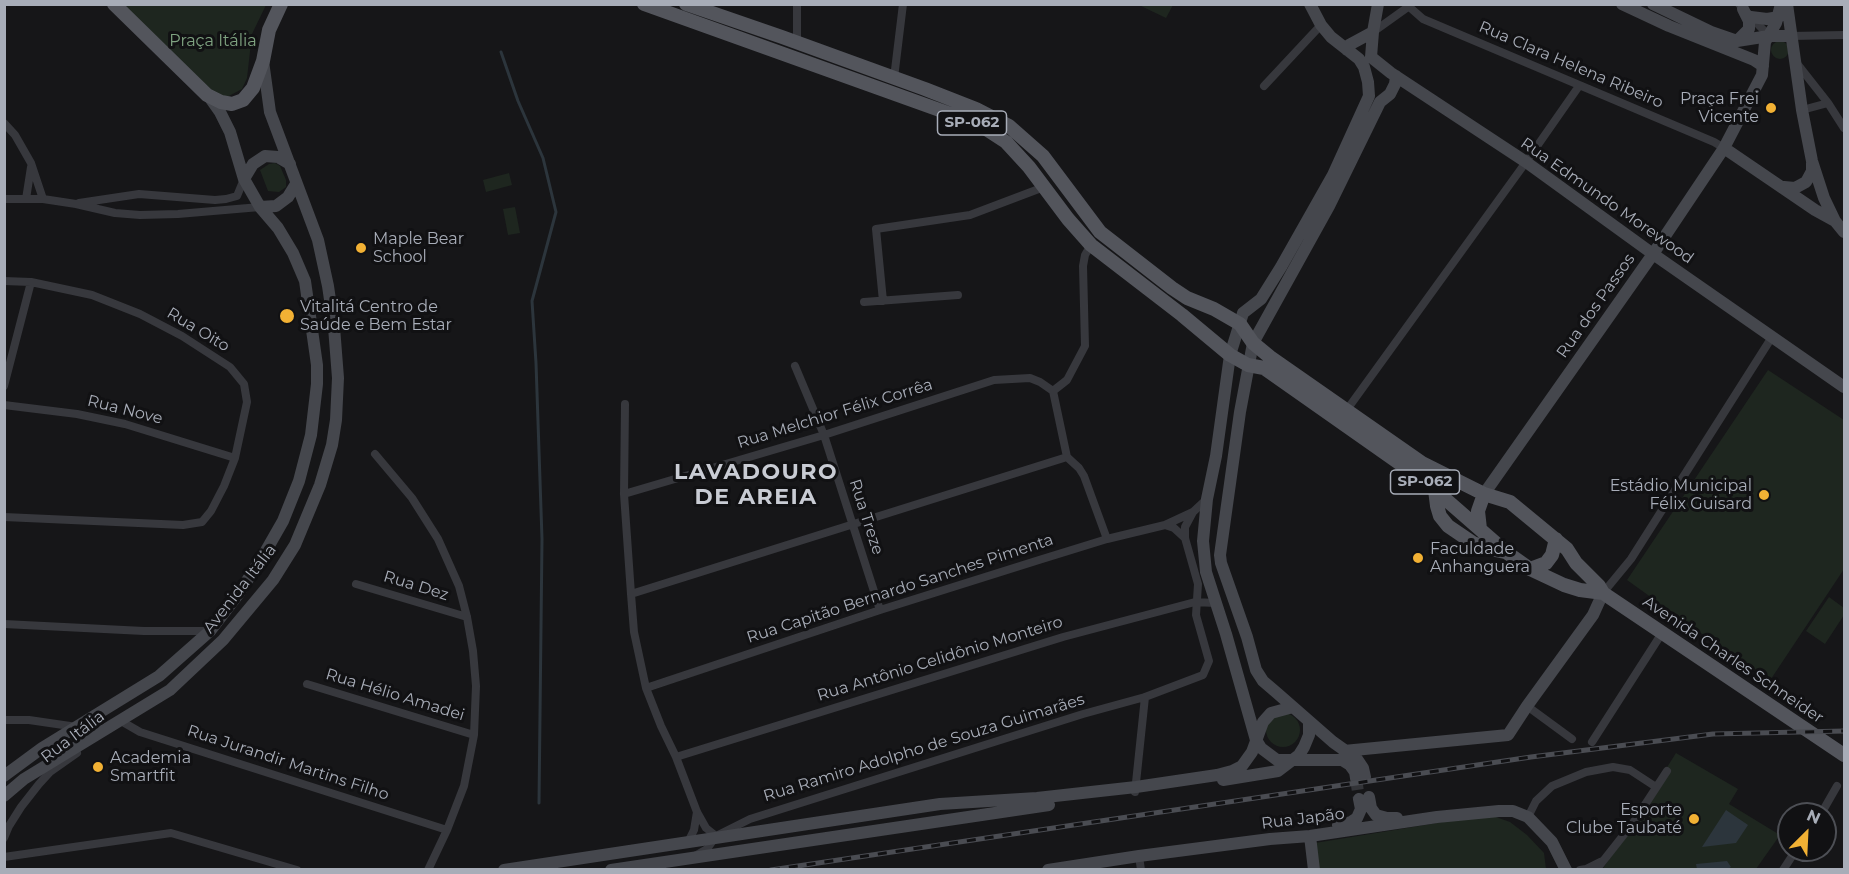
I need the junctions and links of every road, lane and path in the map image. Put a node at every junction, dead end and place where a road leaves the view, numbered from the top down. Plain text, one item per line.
1 (114, 4) edge
2 (281, 4) edge
3 (644, 4) edge
4 (686, 4) edge
5 (797, 4) edge
6 (903, 4) edge
7 (1310, 4) edge
8 (1378, 4) edge
9 (1622, 4) edge
10 (1653, 4) edge
11 (1787, 4) edge
12 (1408, 5) edge
13 (1744, 10) edge
14 (1780, 11) edge
15 (1321, 25) junction
16 (1372, 32) junction
17 (1845, 35) edge
18 (1769, 36) junction
19 (1791, 36) junction
20 (1737, 40) junction
21 (797, 42) junction
22 (1347, 50) junction
23 (1794, 60) junction
24 (263, 61) junction
25 (1763, 66) junction
26 (1393, 75) junction
27 (894, 78) junction
28 (1264, 86) dead end
29 (1579, 86) junction
30 (207, 95) junction
31 (1369, 96) junction
32 (1828, 103) junction
33 (1802, 111) junction
34 (4, 123) edge
35 (1845, 128) edge
36 (1724, 148) junction
37 (1812, 161) junction
38 (1526, 162) junction
39 (31, 163) junction
40 (290, 164) junction
41 (244, 179) junction
42 (296, 184) junction
43 (1044, 187) junction
44 (1784, 187) junction
45 (4, 199) edge
46 (26, 199) junction
47 (43, 199) junction
48 (76, 204) junction
49 (260, 207) junction
50 (1835, 221) junction
51 (1845, 232) edge
52 (1090, 244) junction
53 (1653, 254) junction
54 (4, 281) edge
55 (31, 282) junction
56 (958, 295) dead end
57 (884, 301) junction
58 (864, 302) dead end
59 (1214, 309) junction
60 (1242, 318) junction
61 (1202, 332) junction
62 (1772, 337) junction
63 (1253, 343) junction
64 (1230, 355) junction
65 (1248, 365) junction
66 (795, 366) dead end
67 (4, 386) edge
68 (1845, 387) edge
69 (1053, 391) junction
70 (625, 404) dead end
71 (4, 405) edge
72 (1346, 411) junction
73 (824, 435) junction
74 (375, 454) dead end
75 (1216, 456) junction
76 (1067, 457) junction
77 (235, 458) junction
78 (1232, 466) junction
79 (1435, 490) junction
80 (624, 494) junction
81 (1484, 494) junction
82 (1207, 499) junction
83 (1226, 506) junction
84 (1193, 512) junction
85 (4, 517) edge
86 (853, 524) junction
87 (1165, 525) junction
88 (1480, 529) junction
89 (1185, 537) junction
90 (1107, 539) junction
91 (1556, 539) junction
92 (1506, 552) junction
93 (1530, 569) junction
94 (356, 584) dead end
95 (1603, 593) junction
96 (631, 594) junction
97 (1196, 602) junction
98 (1215, 603) junction
99 (880, 610) junction
100 (467, 617) junction
101 (4, 624) edge
102 (210, 631) junction
103 (1662, 633) junction
104 (307, 684) dead end
105 (646, 688) junction
106 (1144, 697) junction
107 (1527, 706) junction
108 (1293, 707) junction
109 (4, 720) edge
110 (121, 721) junction
111 (1309, 721) junction
112 (78, 728) junction
113 (474, 735) junction
114 (1572, 739) dead end
115 (1256, 740) junction
116 (1592, 742) dead end
117 (1344, 751) junction
118 (1845, 755) edge
119 (676, 757) junction
120 (1291, 761) junction
121 (1667, 771) dead end
122 (5, 774) edge
123 (1837, 786) dead end
124 (1656, 787) junction
125 (1136, 790) junction
126 (4, 796) edge
127 (1828, 802) edge
128 (697, 812) junction
129 (1437, 817) junction
130 (1528, 817) junction
131 (447, 830) junction
132 (716, 836) junction
133 (1310, 836) junction
134 (4, 838) edge
135 (1270, 839) junction
136 (689, 840) junction
137 (694, 856) junction
138 (1138, 856) junction
139 (4, 857) edge
140 (1603, 860) junction
141 (1569, 869) edge
142 (297, 870) edge
143 (428, 870) edge
144 (504, 870) edge
145 (611, 870) edge
146 (1048, 870) edge
147 (1141, 870) edge
148 (1314, 870) edge
149 (1580, 870) edge
150 (1596, 870) edge

1 - 30 main road
2 - 24 main road
3 - 43 main road, Avenida Charles Schneider / SP-062
4 - 21 main road, Avenida Charles Schneider / SP-062
5 - 21 street
6 - 27 street
7 - 15 street
8 - 16 street
9 - 25 street
10 - 20 street
11 - 19 street
12 - 16 street
12 - 29 street, Rua Clara Helena Ribeiro
13 - 14 street
13 - 18 street
13 - 20 street
14 - 18 street, Rua dos Passos
15 - 22 street
15 - 28 street
16 - 22 street
16 - 26 street, Rua Edmundo Morewood
17 - 19 street
18 - 19 street
18 - 20 street
18 - 25 street, Rua dos Passos
19 - 23 street
21 - 27 main road, Avenida Charles Schneider / SP-062
22 - 31 street
23 - 32 street
23 - 33 street
24 - 30 main road
24 - 40 street, Avenida Itália
25 - 36 street, Rua dos Passos
26 - 31 street
26 - 38 street, Rua Edmundo Morewood
26 - 63 street
27 - 59 main road, Avenida Charles Schneider / SP-062
29 - 36 street, Rua Clara Helena Ribeiro
29 - 38 street
30 - 41 street
31 - 60 street
32 - 33 street
32 - 35 street
33 - 37 street
34 - 39 street
36 - 44 street
36 - 53 street, Rua dos Passos
37 - 44 street
37 - 50 street
38 - 53 street, Rua Edmundo Morewood
38 - 72 street
39 - 46 street
39 - 47 street
40 - 41 street
40 - 42 street, Avenida Itália
41 - 48 street
41 - 49 street
42 - 49 street
42 - 110 street, Avenida Itália
43 - 52 main road, Avenida Charles Schneider / SP-062
43 - 57 street
44 - 50 street
45 - 46 street
46 - 47 street
47 - 48 street
48 - 49 street
49 - 102 street, Avenida Itália
50 - 51 street
52 - 61 main road, Avenida Charles Schneider / SP-062
52 - 69 street
53 - 62 street, Rua Edmundo Morewood
53 - 81 street, Rua dos Passos
54 - 55 street, Rua Oito
55 - 67 street
55 - 77 street, Rua Oito
56 - 57 street
57 - 58 street
59 - 60 main road, Avenida Charles Schneider / SP-062
59 - 61 main road
60 - 63 main road, Avenida Charles Schneider / SP-062
60 - 64 street
61 - 64 main road, Avenida Charles Schneider / SP-062
62 - 68 street, Rua Edmundo Morewood
62 - 95 street
63 - 65 street
63 - 72 main road, Avenida Charles Schneider / SP-062
64 - 65 main road, Avenida Charles Schneider / SP-062
64 - 75 street
65 - 78 street
65 - 79 main road, Avenida Charles Schneider / SP-062
66 - 73 street, Rua Treze
69 - 73 street, Rua Melchior Félix Corrêa
69 - 76 street
70 - 80 street
71 - 77 street, Rua Nove
72 - 81 main road, Avenida Charles Schneider / SP-062
73 - 80 street, Rua Melchior Félix Corrêa
73 - 86 street, Rua Treze
74 - 100 street
75 - 78 street
75 - 82 street
76 - 86 street
76 - 90 street
77 - 85 street, Rua Oito
78 - 83 street
79 - 88 main road, Avenida Charles Schneider / SP-062
79 - 92 main road, SP-062
80 - 96 street
81 - 88 main road, SP-062
81 - 91 main road, Avenida Charles Schneider / SP-062
82 - 83 street
82 - 84 street, Rua Capitão Bernardo Sanches Pimenta
82 - 98 street
83 - 108 street
84 - 87 street, Rua Capitão Bernardo Sanches Pimenta
84 - 89 street
86 - 96 street
86 - 99 street, Rua Treze
87 - 89 street
87 - 90 street, Rua Capitão Bernardo Sanches Pimenta
88 - 92 main road, Avenida Charles Schneider / SP-062
89 - 97 street, Rua Ramiro Adolpho de Souza Guimarães
90 - 99 street, Rua Capitão Bernardo Sanches Pimenta
91 - 93 main road
91 - 95 main road, Avenida Charles Schneider / SP-062
92 - 93 main road, Avenida Charles Schneider / SP-062
93 - 95 main road, Avenida Charles Schneider / SP-062
94 - 100 street, Rua Dez
95 - 103 main road, Avenida Charles Schneider / SP-062
95 - 107 street
96 - 105 street
97 - 98 street, Rua Antônio Celidônio Monteiro
97 - 106 street, Rua Ramiro Adolpho de Souza Guimarães
97 - 119 street, Rua Antônio Celidônio Monteiro
98 - 115 street
99 - 105 street, Rua Capitão Bernardo Sanches Pimenta
100 - 113 street
101 - 102 street
102 - 112 street, Avenida Itália
103 - 116 street
103 - 118 main road, Avenida Charles Schneider / SP-062
104 - 113 street, Rua Hélio Amadei
105 - 119 street
106 - 125 street
106 - 132 street, Rua Ramiro Adolpho de Souza Guimarães
107 - 114 street
107 - 117 street
108 - 111 street
108 - 115 street
109 - 112 street
110 - 126 street, Avenida Itália
110 - 131 street, Rua Jurandir Martins Filho
110 - 134 street, Rua Itália
111 - 117 street
111 - 120 street
112 - 122 street, Avenida Itália
113 - 131 street
115 - 120 street
115 - 125 street
117 - 120 street
119 - 128 street
120 - 125 street
121 - 124 street
123 - 127 street
124 - 130 street
124 - 140 street
125 - 132 street
125 - 137 street
128 - 132 street
128 - 136 street
129 - 130 street, Rua Japão
129 - 133 street, Rua Japão
129 - 135 street
130 - 141 street
131 - 143 street
132 - 136 street
132 - 137 street, Rua Ramiro Adolpho de Souza Guimarães
133 - 135 street, Rua Japão
133 - 148 street
135 - 138 street, Rua Japão
136 - 144 street
137 - 145 street
138 - 146 street, Rua Japão
138 - 147 street
139 - 142 street
140 - 149 street
140 - 150 street

